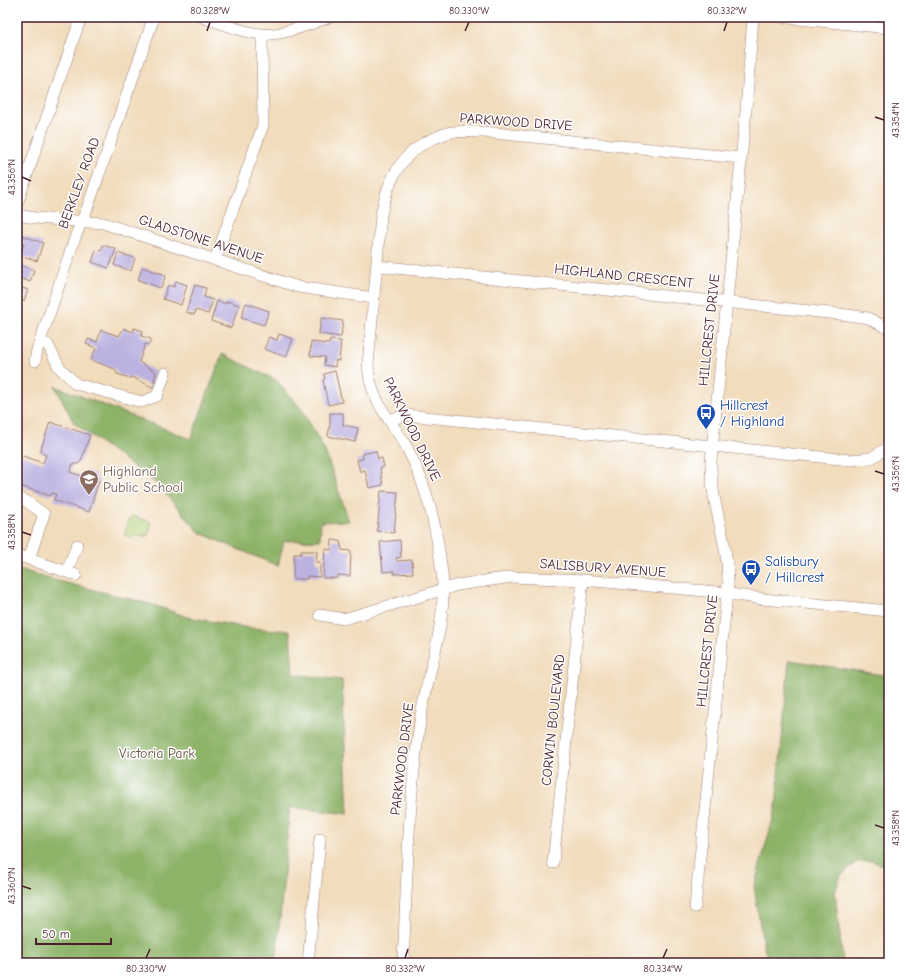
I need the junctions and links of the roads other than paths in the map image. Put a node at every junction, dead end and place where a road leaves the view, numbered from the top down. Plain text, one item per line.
1 (81, 17) edge
2 (154, 17) edge
3 (202, 17) edge
4 (330, 17) edge
5 (753, 17) edge
6 (779, 17) edge
7 (889, 28) edge
8 (262, 35) junction
9 (740, 158) junction
10 (17, 204) edge
11 (17, 215) edge
12 (81, 221) junction
13 (215, 260) junction
14 (377, 266) junction
15 (374, 298) junction
16 (727, 302) junction
17 (889, 330) edge
18 (40, 341) junction
19 (35, 361) dead end
20 (165, 373) dead end
21 (389, 420) junction
22 (712, 447) junction
23 (889, 447) edge
24 (17, 498) edge
25 (77, 545) dead end
26 (17, 555) edge
27 (29, 559) junction
28 (583, 580) junction
29 (443, 590) junction
30 (728, 594) junction
31 (889, 611) edge
32 (320, 615) dead end
33 (320, 839) dead end
34 (553, 863) dead end
35 (695, 907) dead end
36 (308, 963) edge
37 (403, 963) edge

1 - 10 street
2 - 12 street, BERKLEY ROAD
3 - 8 street
4 - 8 street
5 - 9 street, HILLCREST DRIVE
6 - 7 street
8 - 13 street
9 - 14 street, PARKWOOD DRIVE
9 - 16 street, HILLCREST DRIVE
11 - 12 street, GLADSTONE AVENUE
12 - 13 street, GLADSTONE AVENUE
12 - 18 street, BERKLEY ROAD
13 - 15 street, GLADSTONE AVENUE
14 - 15 street, PARKWOOD DRIVE
14 - 16 street, HIGHLAND CRESCENT
15 - 21 street, PARKWOOD DRIVE
16 - 17 street, HIGHLAND CRESCENT
16 - 22 street, HILLCREST DRIVE
18 - 19 street, BERKLEY ROAD
18 - 20 street
21 - 22 street
21 - 29 street, PARKWOOD DRIVE
22 - 23 street
22 - 30 street, HILLCREST DRIVE
24 - 27 street
25 - 27 street
26 - 27 street
28 - 29 street, SALISBURY AVENUE
28 - 30 street, SALISBURY AVENUE
28 - 34 street, CORWIN BOULEVARD
29 - 32 street, SALISBURY AVENUE
29 - 37 street, PARKWOOD DRIVE
30 - 31 street, SALISBURY AVENUE
30 - 35 street, HILLCREST DRIVE
33 - 36 street

